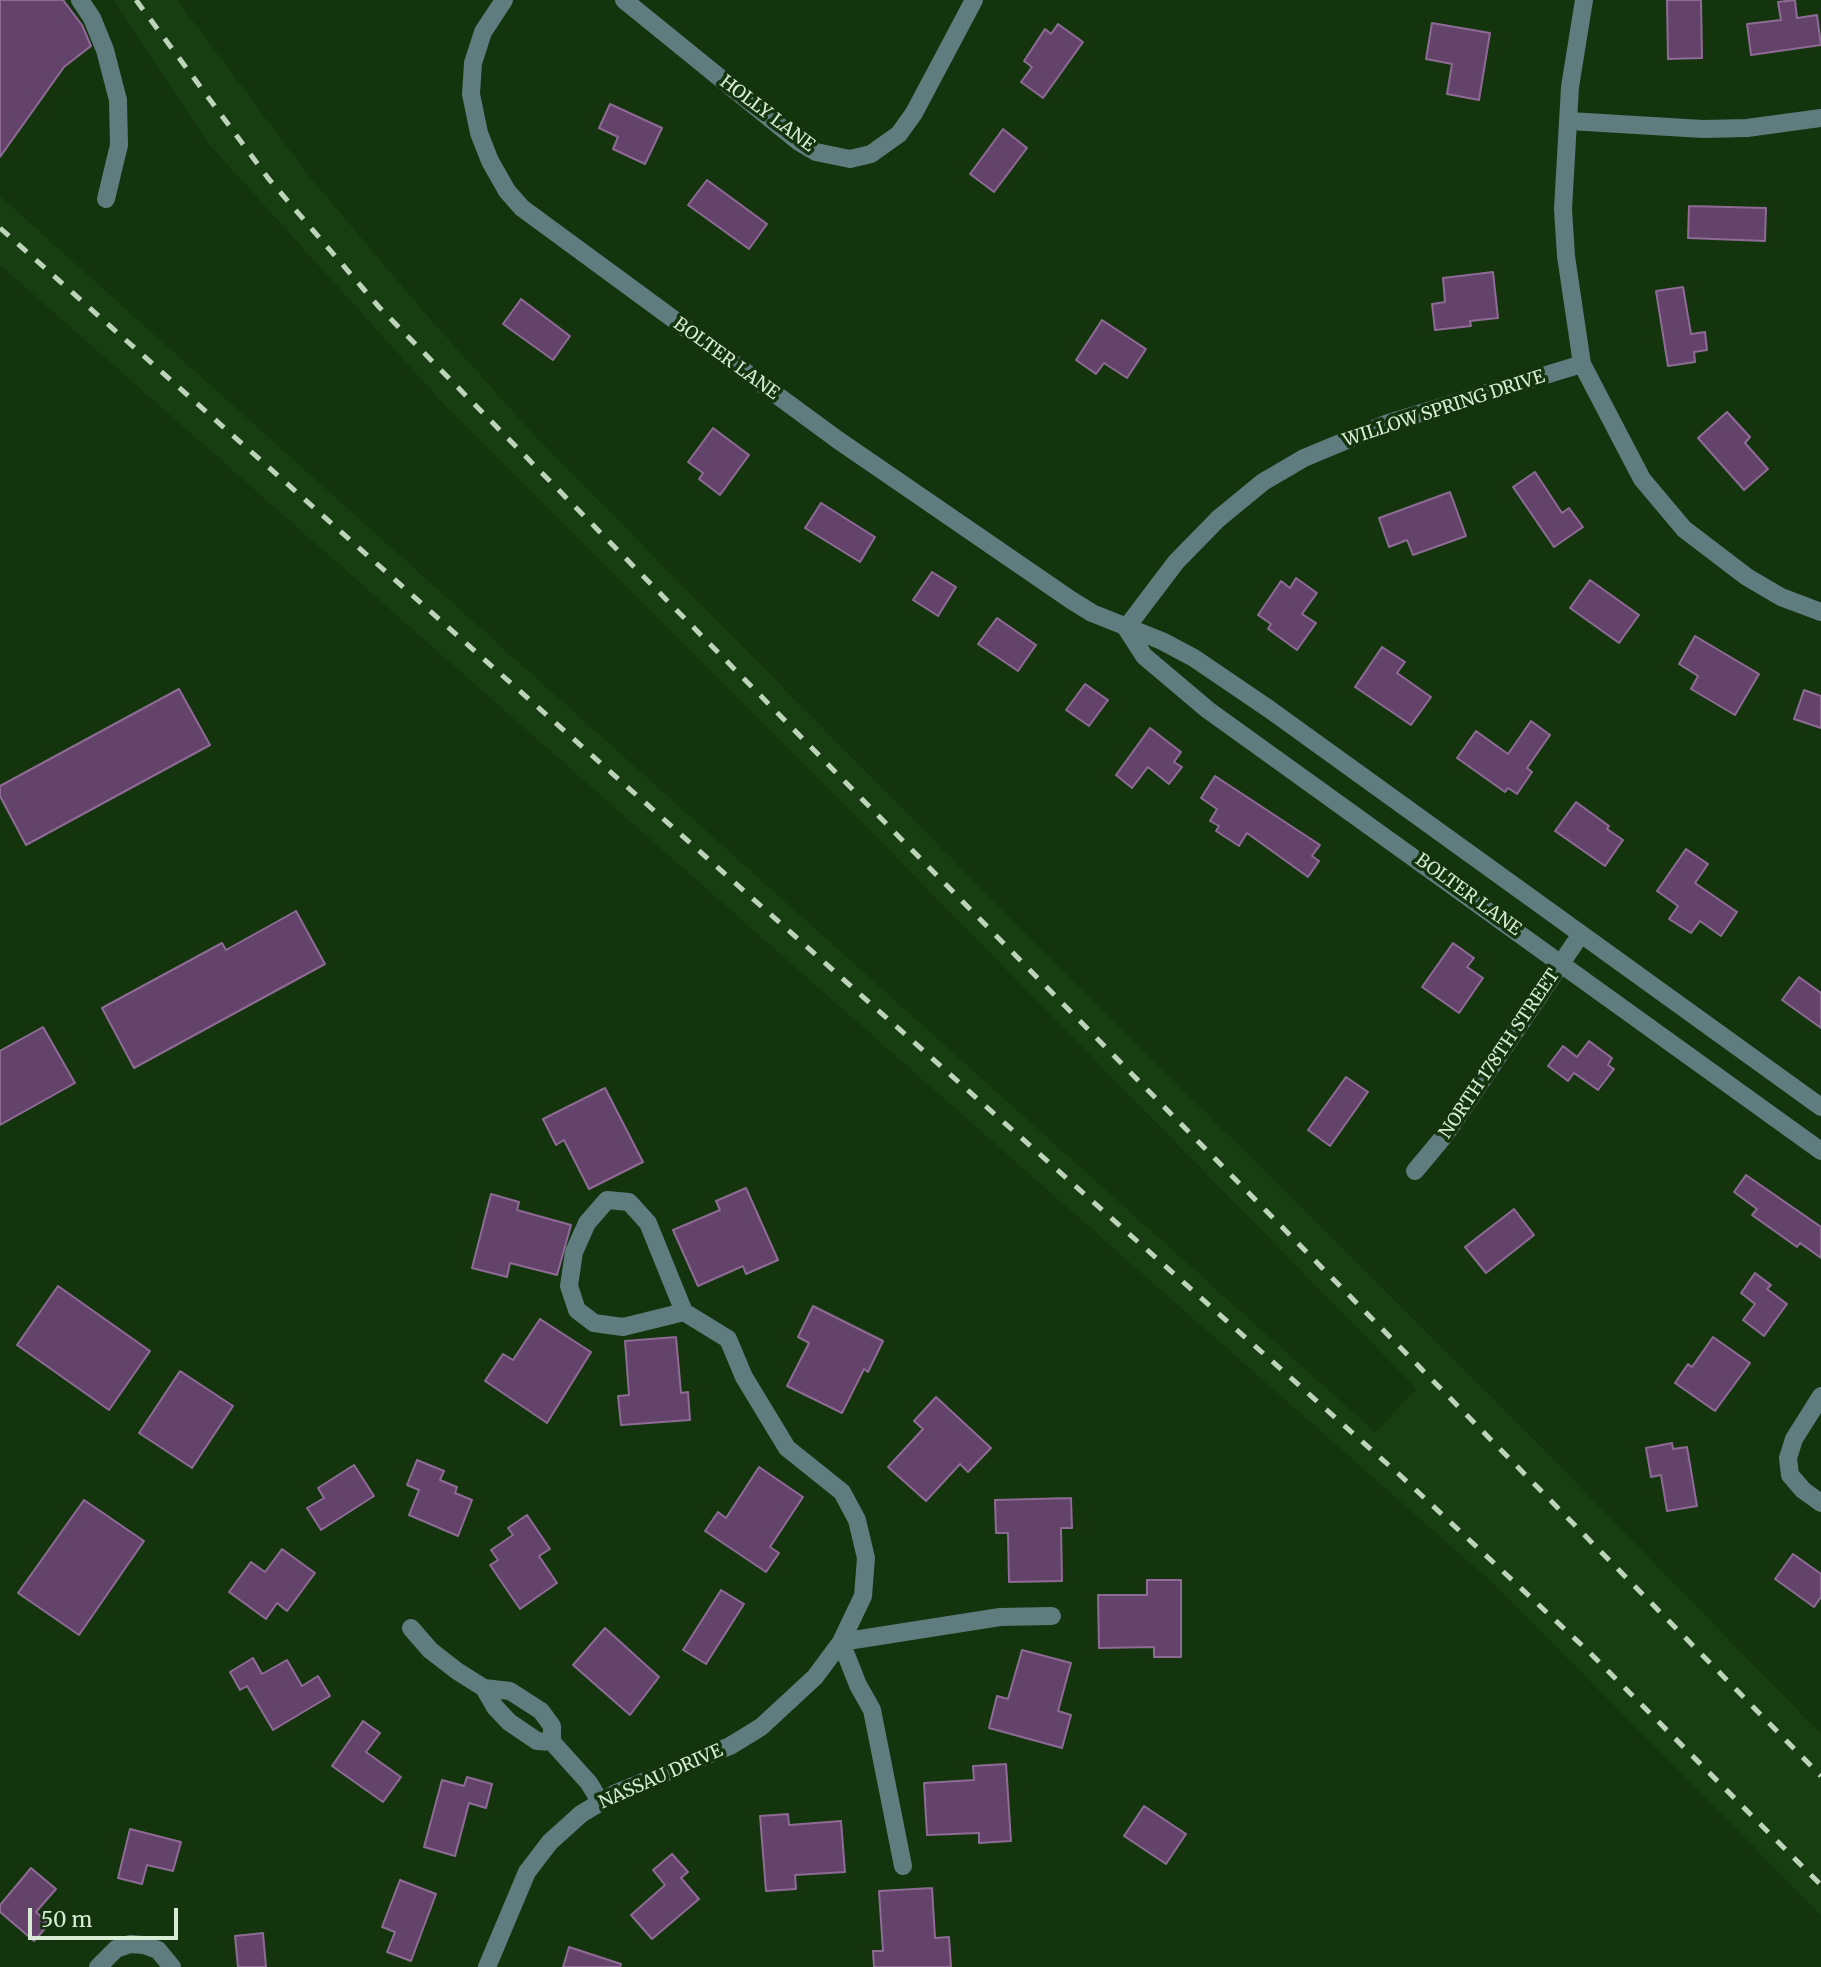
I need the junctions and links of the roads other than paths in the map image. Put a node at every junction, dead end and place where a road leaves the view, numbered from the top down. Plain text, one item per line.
1 (80, 0) edge
2 (504, 0) edge
3 (624, 0) edge
4 (974, 0) edge
5 (1584, 0) edge
6 (1821, 118) edge
7 (1569, 121) junction
8 (106, 199) dead end
9 (1582, 364) junction
10 (1821, 612) edge
11 (1126, 628) junction
12 (1581, 934) junction
13 (1561, 964) junction
14 (1821, 1107) edge
15 (1821, 1151) edge
16 (1415, 1171) dead end
17 (684, 1312) junction
18 (1821, 1396) edge
19 (1821, 1503) edge
20 (1052, 1616) dead end
21 (411, 1628) dead end
22 (841, 1642) junction
23 (484, 1688) junction
24 (552, 1742) junction
25 (601, 1803) junction
26 (903, 1866) dead end
27 (98, 1967) edge
28 (172, 1967) edge
29 (487, 1967) edge

1 - 8 street
2 - 11 street, BOLTER LANE
3 - 4 street, HOLLY LANE
5 - 7 street
6 - 7 street
7 - 9 street
9 - 10 street
9 - 11 street, WILLOW SPRING DRIVE
11 - 12 street, BOLTER LANE
11 - 13 street, BOLTER LANE
12 - 13 street, NORTH 178TH STREET
12 - 14 street, BOLTER LANE
13 - 15 street, BOLTER LANE
13 - 16 street, NORTH 178TH STREET
17 - 17 street
17 - 22 street, NASSAU DRIVE
18 - 19 street
20 - 22 street
21 - 23 street
22 - 25 street, NASSAU DRIVE
22 - 26 street
23 - 24 street
23 - 24 street
24 - 25 street
25 - 29 street, NASSAU DRIVE
27 - 28 street

